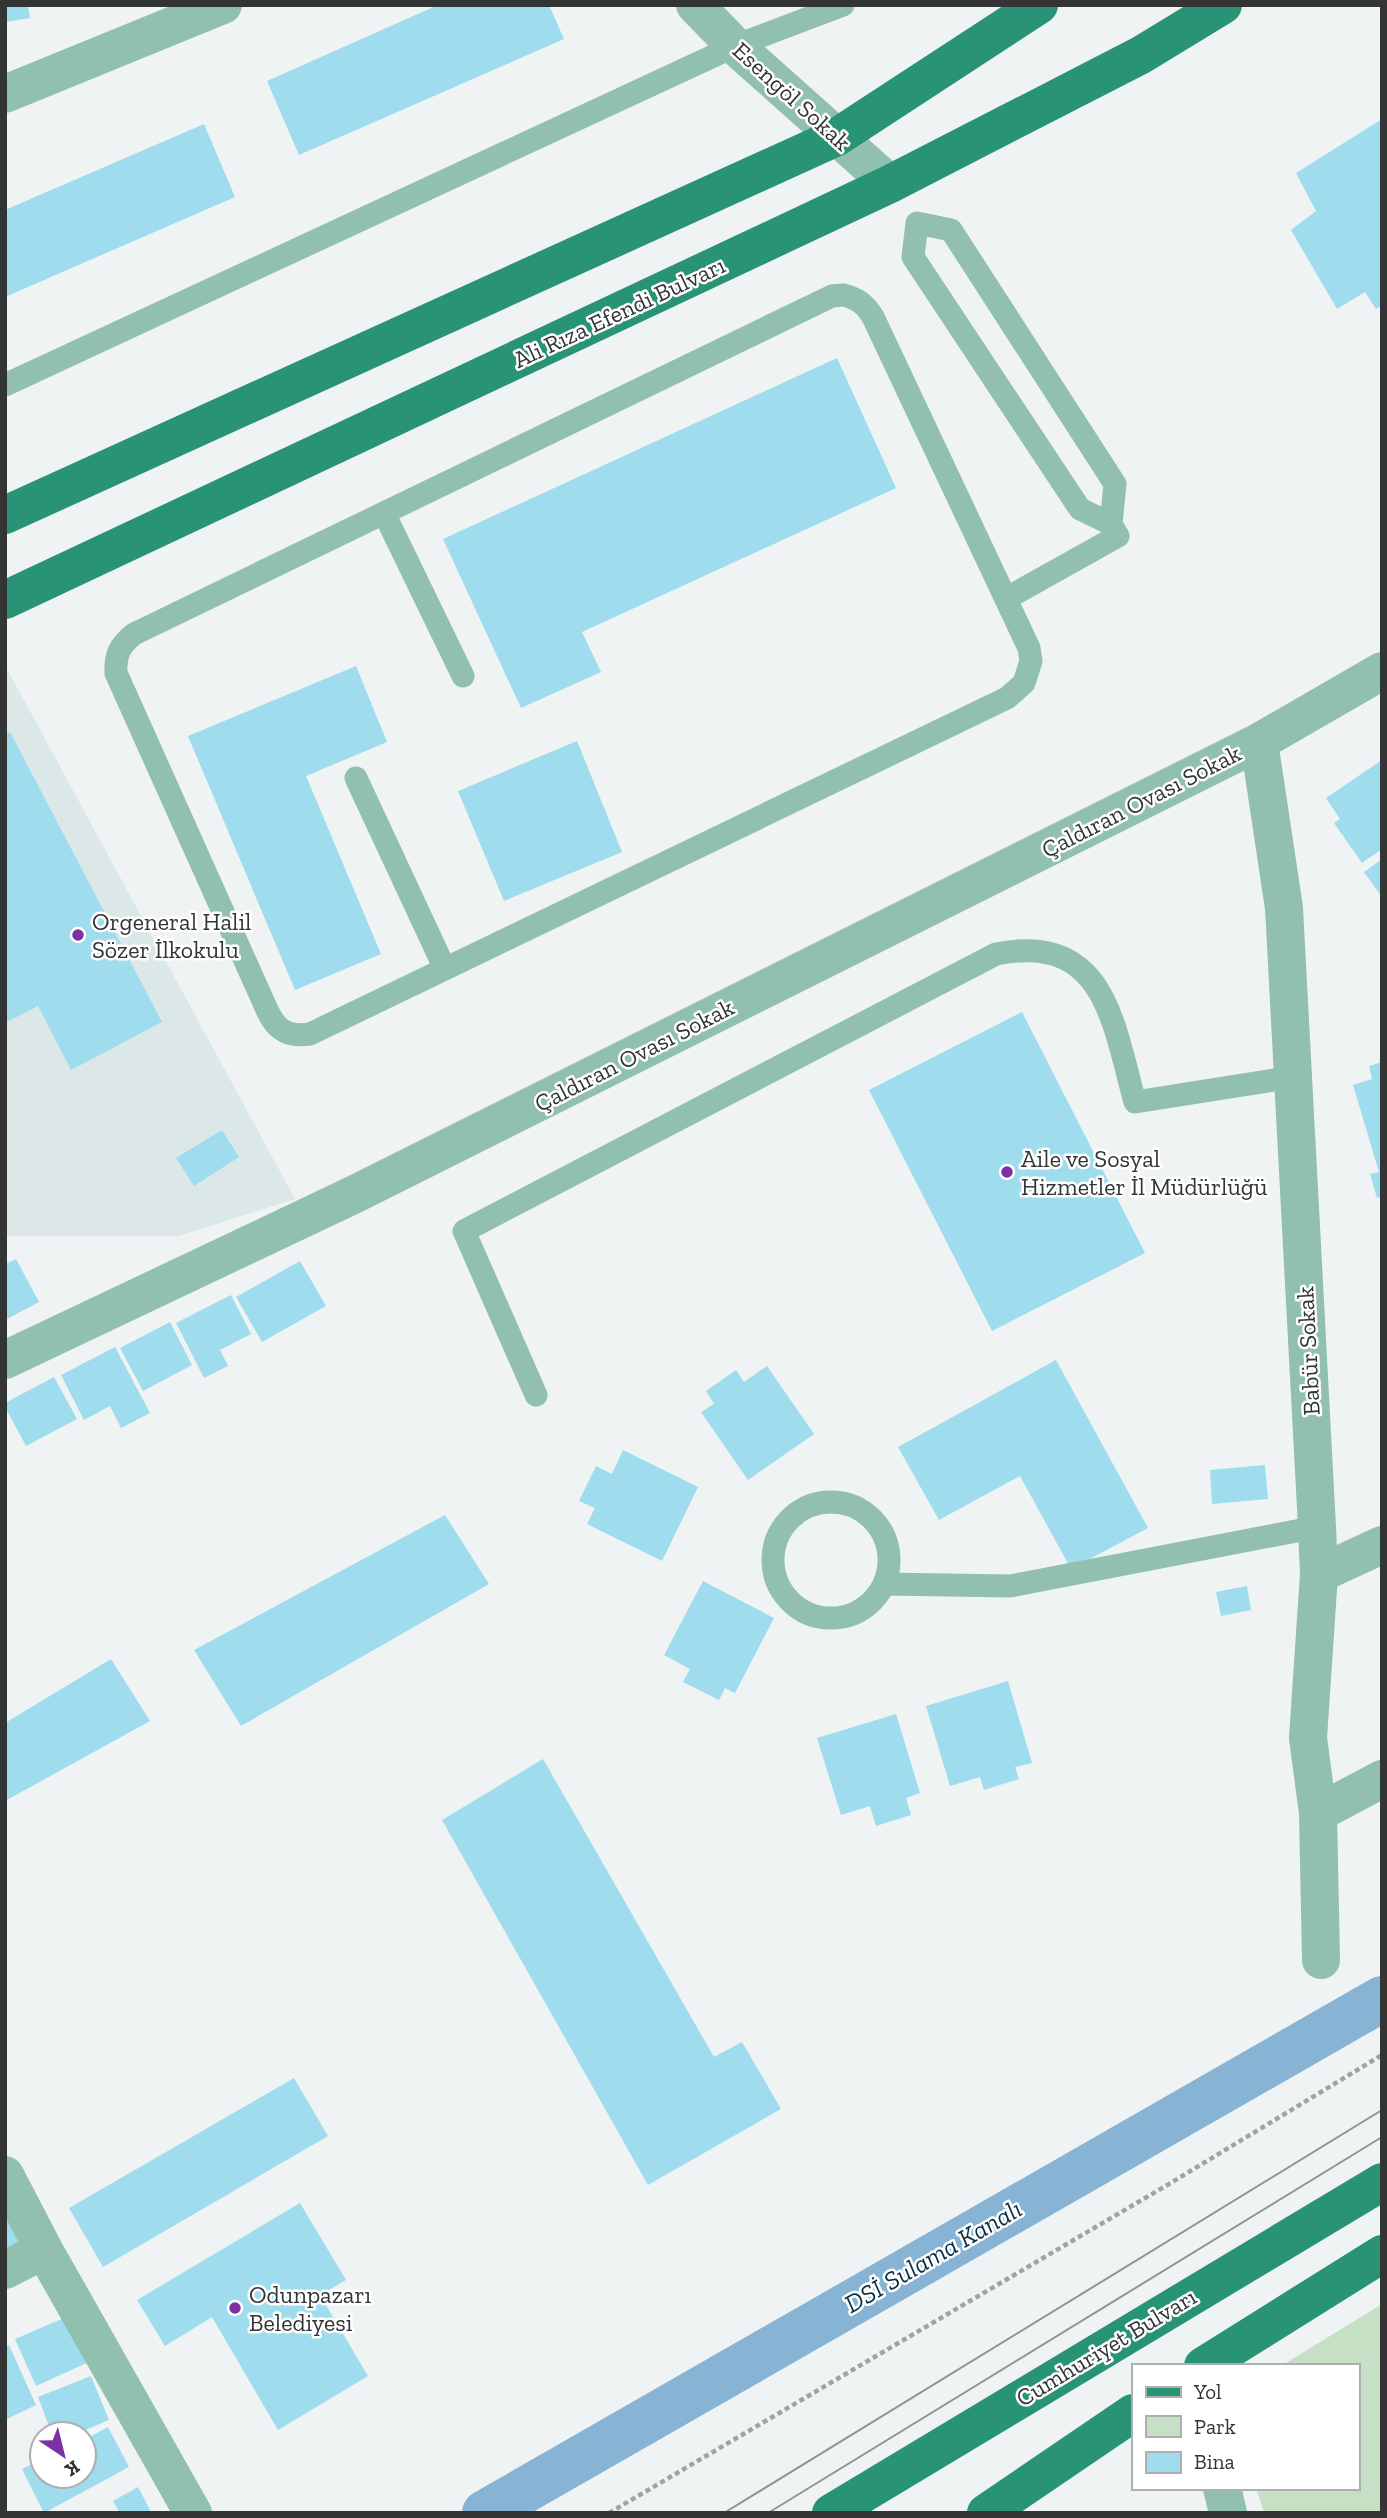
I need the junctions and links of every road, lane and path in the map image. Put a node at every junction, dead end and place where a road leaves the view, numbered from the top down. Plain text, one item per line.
1 (223, 5) edge
2 (695, 5) edge
3 (843, 5) edge
4 (1039, 5) edge
5 (1223, 5) edge
6 (735, 46) junction
7 (5, 94) edge
8 (837, 137) junction
9 (890, 184) junction
10 (5, 386) edge
11 (384, 513) junction
12 (5, 515) edge
13 (1115, 530) junction
14 (1007, 598) junction
15 (5, 600) edge
16 (1382, 671) edge
17 (463, 676) dead end
18 (1259, 742) junction
19 (356, 778) dead end
20 (445, 969) junction
21 (1293, 1077) junction
22 (5, 1360) edge
23 (536, 1395) dead end
24 (1317, 1527) junction
25 (1382, 1545) edge
26 (1319, 1574) junction
27 (885, 1584) junction
28 (1382, 1779) edge
29 (1318, 1813) junction
30 (1321, 1960) dead end
31 (1382, 2055) edge
32 (5, 2175) edge
33 (1382, 2182) edge
34 (44, 2250) junction
35 (1382, 2254) edge
36 (5, 2270) edge
37 (1206, 2364) edge
38 (1132, 2414) edge
39 (1222, 2490) edge
40 (188, 2511) edge
41 (609, 2513) edge
42 (831, 2513) edge
43 (986, 2513) edge
44 (1228, 2513) edge

1 - 7 street
2 - 6 street, Esengöl Sokak
3 - 6 lane
4 - 8 main road
5 - 9 main road, Ali Rıza Efendi Bulvarı
6 - 8 street, Esengöl Sokak
6 - 10 lane
8 - 9 street, Esengöl Sokak
8 - 12 main road
9 - 15 main road, Ali Rıza Efendi Bulvarı
11 - 14 lane
11 - 17 lane
11 - 20 lane
13 - 13 lane
13 - 14 lane
14 - 20 lane
16 - 18 street, Çaldıran Ovası Sokak
18 - 21 street, Babür Sokak
18 - 22 street, Çaldıran Ovası Sokak
19 - 20 lane
21 - 23 lane
21 - 24 street, Babür Sokak
24 - 26 street, Babür Sokak
24 - 27 lane
25 - 26 street
26 - 29 street, Babür Sokak
27 - 27 lane
28 - 29 street
29 - 30 street, Babür Sokak
31 - 41 path
32 - 34 street
33 - 42 main road, Cumhuriyet Bulvarı
34 - 36 street
34 - 40 street
35 - 37 main road
38 - 43 main road
39 - 44 street

